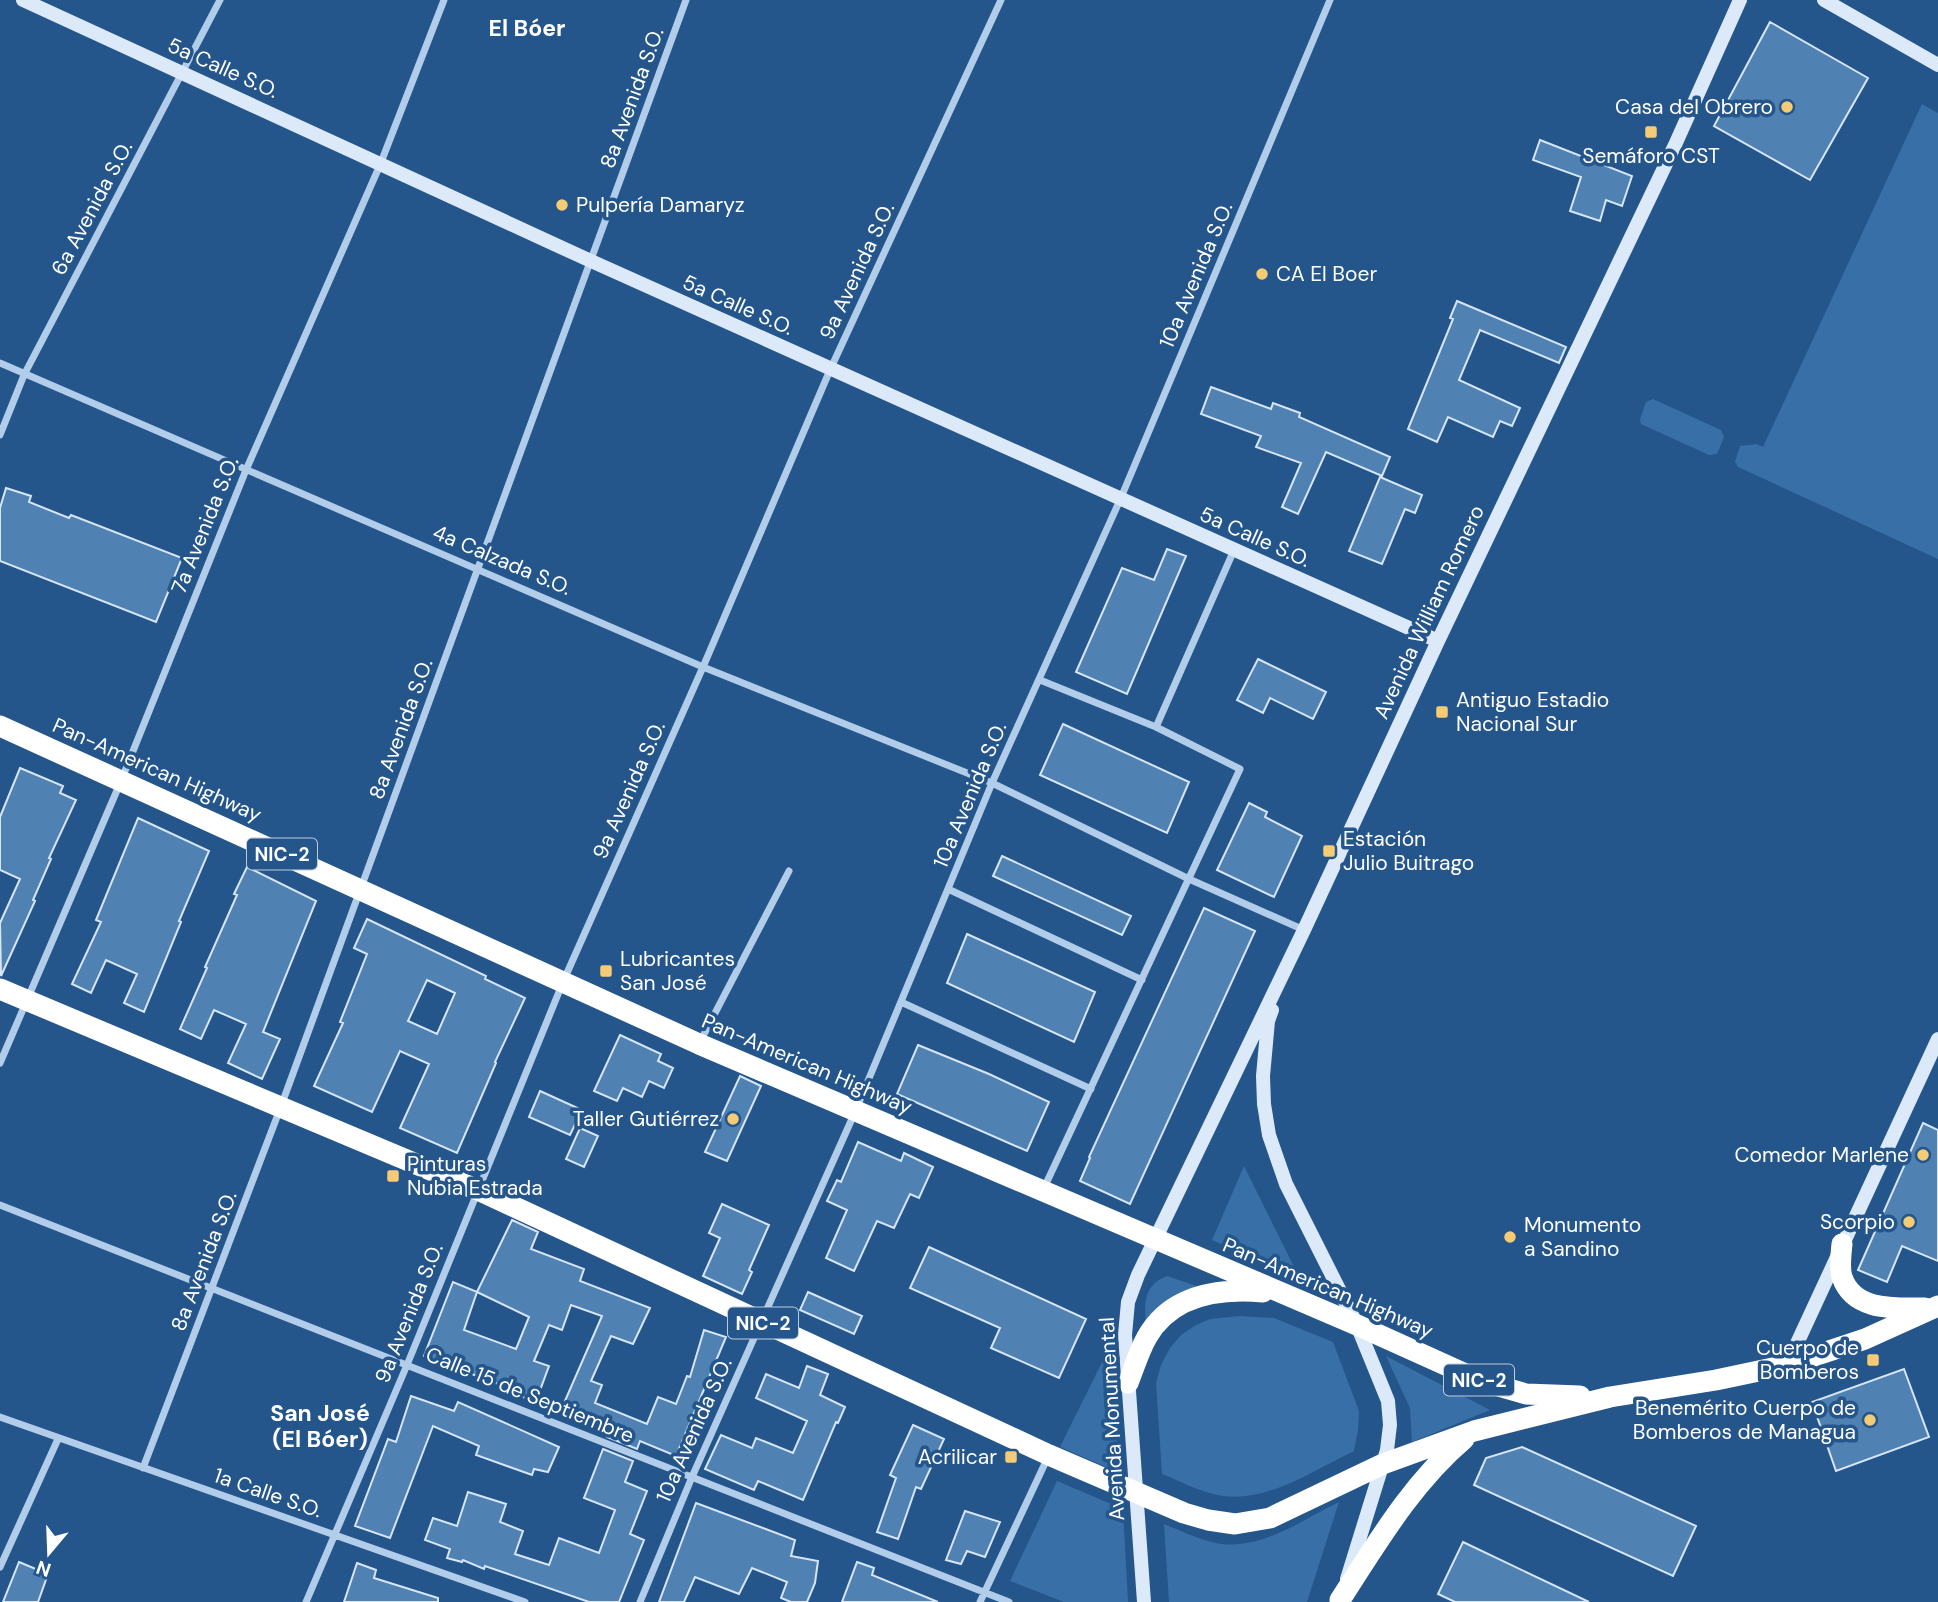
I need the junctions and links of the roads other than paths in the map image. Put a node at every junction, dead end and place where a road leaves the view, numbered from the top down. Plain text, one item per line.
1 (23, 0) edge
2 (220, 0) edge
3 (444, 0) edge
4 (686, 0) edge
5 (1001, 0) edge
6 (1331, 0) edge
7 (1740, 0) edge
8 (1824, 0) edge
9 (1938, 65) edge
10 (183, 73) junction
11 (380, 164) junction
12 (591, 261) junction
13 (0, 363) edge
14 (830, 370) junction
15 (24, 375) junction
16 (0, 435) edge
17 (246, 470) junction
18 (1120, 500) junction
19 (1234, 550) junction
20 (478, 568) junction
21 (1437, 641) junction
22 (703, 667) junction
23 (1040, 680) junction
24 (0, 726) edge
25 (1156, 727) junction
26 (121, 781) junction
27 (992, 783) junction
28 (789, 871) dead end
29 (1189, 879) junction
30 (948, 889) junction
31 (360, 890) junction
32 (1304, 930) junction
33 (1283, 972) junction
34 (1142, 979) junction
35 (563, 982) junction
36 (0, 989) edge
37 (27, 1001) junction
38 (901, 1002) junction
39 (1938, 1039) edge
40 (699, 1044) junction
41 (0, 1063) edge
42 (1091, 1089) junction
43 (281, 1109) junction
44 (855, 1112) junction
45 (478, 1190) junction
46 (1042, 1192) junction
47 (0, 1205) edge
48 (1155, 1240) junction
49 (1842, 1244) junction
50 (212, 1288) junction
51 (1282, 1294) junction
52 (1938, 1306) edge
53 (761, 1322) junction
54 (1357, 1325) junction
55 (407, 1365) junction
56 (1787, 1365) junction
57 (1128, 1383) junction
58 (1610, 1397) junction
59 (0, 1417) edge
60 (1474, 1431) junction
61 (58, 1439) junction
62 (1049, 1455) junction
63 (1383, 1464) junction
64 (143, 1468) junction
65 (692, 1477) junction
66 (1136, 1493) junction
67 (335, 1535) junction
68 (0, 1567) edge
69 (984, 1592) junction
70 (1340, 1601) edge
71 (306, 1602) edge
72 (525, 1602) edge
73 (640, 1602) edge
74 (980, 1602) edge
75 (1009, 1602) edge
76 (1144, 1602) edge

1 - 10 main road, 5a Calle S.O.
2 - 10 street, 6a Avenida S.O.
3 - 11 street, 7a Avenida S.O.
4 - 12 street, 8a Avenida S.O.
5 - 14 street, 9a Avenida S.O.
6 - 18 street, 10a Avenida S.O.
7 - 21 main road, Avenida William Romero
8 - 9 main road
10 - 11 main road, 5a Calle S.O.
10 - 15 street, 6a Avenida S.O.
11 - 12 main road, 5a Calle S.O.
11 - 17 street, 7a Avenida S.O.
12 - 14 main road, 5a Calle S.O.
12 - 20 street, 8a Avenida S.O.
13 - 15 street, 4a Calzada S.O.
14 - 18 main road, 5a Calle S.O.
14 - 22 street, 9a Avenida S.O.
15 - 16 street, 6a Avenida S.O.
15 - 17 street, 4a Calzada S.O.
17 - 20 street, 4a Calzada S.O.
17 - 26 street, 7a Avenida S.O.
18 - 19 main road, 5a Calle S.O.
18 - 23 street, 10a Avenida S.O.
19 - 21 main road, 5a Calle S.O.
19 - 25 street
20 - 22 street, 4a Calzada S.O.
20 - 31 street, 8a Avenida S.O.
21 - 32 main road, Avenida William Romero
22 - 27 street, 4a Calzada S.O.
22 - 35 street, 9a Avenida S.O.
23 - 25 street
23 - 27 street, 10a Avenida S.O.
24 - 26 highway, Pan-American Highway / NIC-2
25 - 29 street
26 - 31 highway, Pan-American Highway / NIC-2
26 - 37 street, 7a Avenida S.O.
27 - 29 street, 4a Calzada S.O.
27 - 30 street, 10a Avenida S.O.
28 - 40 street
29 - 32 street, 4a Calzada S.O.
29 - 34 street
30 - 34 street
30 - 38 street, 10a Avenida S.O.
31 - 35 highway, Pan-American Highway / NIC-2
31 - 43 street, 8a Avenida S.O.
32 - 33 main road, Avenida William Romero
33 - 48 main road, Avenida William Romero
33 - 54 main road
34 - 42 street
35 - 40 highway, Pan-American Highway / NIC-2
35 - 45 street, 9a Avenida S.O.
36 - 37 highway, Pan-American Highway / NIC-2
37 - 41 street, 7a Avenida S.O.
37 - 43 highway, Pan-American Highway / NIC-2
38 - 42 street
38 - 44 street, 10a Avenida S.O.
39 - 49 main road
40 - 44 highway, Pan-American Highway / NIC-2
42 - 46 street
43 - 45 highway, Pan-American Highway / NIC-2
43 - 50 street, 8a Avenida S.O.
44 - 46 highway, Pan-American Highway / NIC-2
44 - 53 street, 10a Avenida S.O.
45 - 53 highway, Pan-American Highway / NIC-2
45 - 55 street, 9a Avenida S.O.
46 - 48 highway, Pan-American Highway / NIC-2
47 - 50 street, Calle 15 de Septiembre
48 - 51 highway, Pan-American Highway / NIC-2
48 - 57 main road, Avenida Monumental
49 - 52 highway
49 - 56 main road
50 - 55 street, Calle 15 de Septiembre
50 - 64 street, 8a Avenida S.O.
51 - 54 highway, Pan-American Highway / NIC-2
51 - 57 highway
52 - 56 highway, Pan-American Highway / NIC-2
53 - 62 highway, Pan-American Highway / NIC-2
53 - 65 street, 10a Avenida S.O.
54 - 58 highway, Pan-American Highway / NIC-2
54 - 63 main road
55 - 65 street, Calle 15 de Septiembre
55 - 67 street, 9a Avenida S.O.
56 - 58 highway, Pan-American Highway / NIC-2
57 - 66 main road, Avenida Monumental
58 - 60 highway, Pan-American Highway / NIC-2
59 - 61 street, 1a Calle S.O.
60 - 63 highway, Pan-American Highway / NIC-2
60 - 70 highway
61 - 64 street, 1a Calle S.O.
61 - 68 street
62 - 66 highway, Pan-American Highway / NIC-2
62 - 69 street
63 - 66 highway, Pan-American Highway / NIC-2
63 - 70 main road
64 - 67 street, 1a Calle S.O.
65 - 69 street, Calle 15 de Septiembre
65 - 73 street, 10a Avenida S.O.
66 - 76 main road, Avenida Monumental
67 - 71 street, 9a Avenida S.O.
67 - 72 street, 1a Calle S.O.
69 - 74 street
69 - 75 street, Calle 15 de Septiembre

